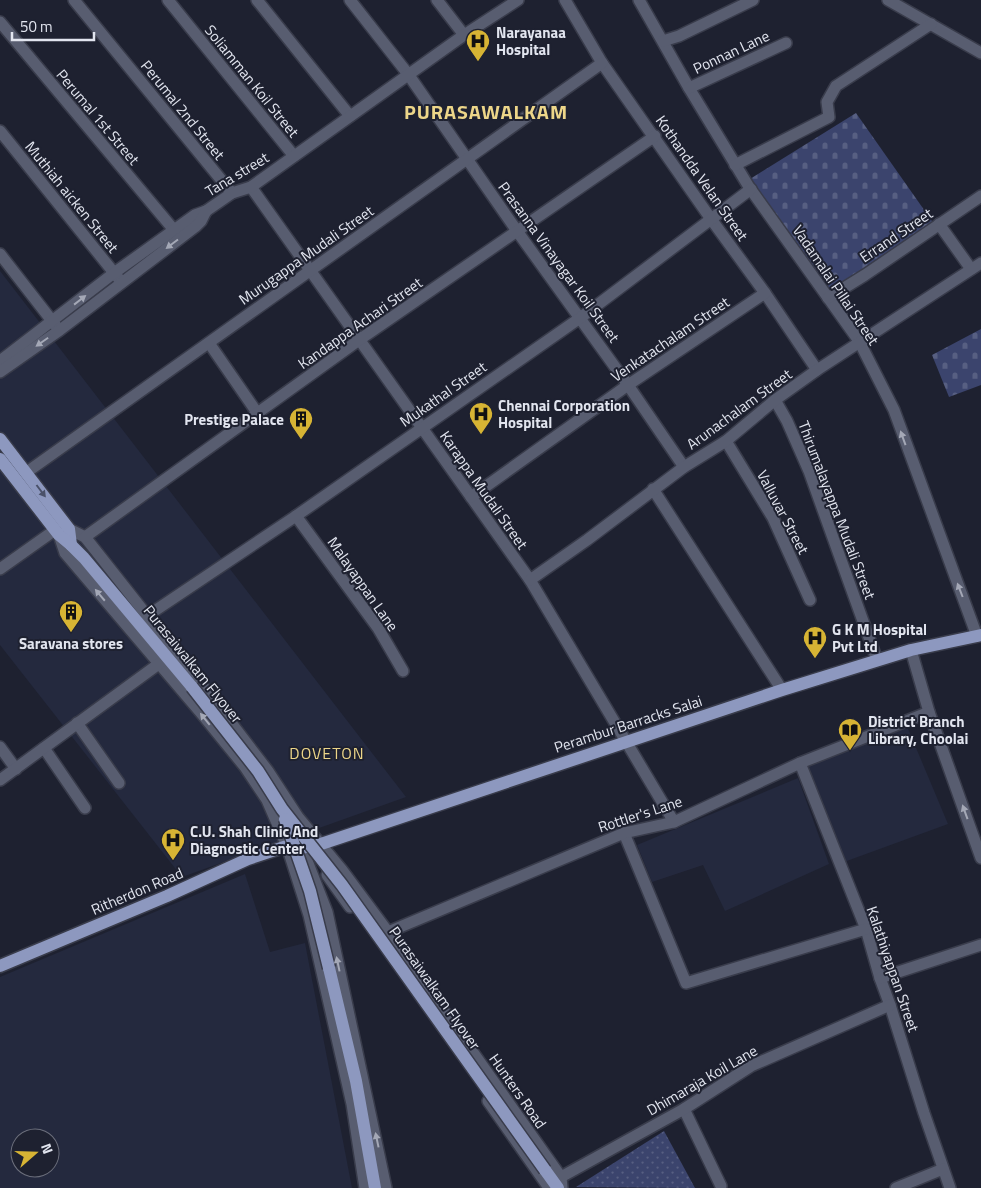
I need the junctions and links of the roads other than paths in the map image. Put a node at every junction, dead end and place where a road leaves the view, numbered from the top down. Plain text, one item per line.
1 (74, 0) edge
2 (168, 0) edge
3 (257, 0) edge
4 (350, 0) edge
5 (437, 0) edge
6 (518, 0) edge
7 (565, 0) edge
8 (639, 0) edge
9 (753, 0) edge
10 (888, 0) edge
11 (0, 22) edge
12 (931, 24) junction
13 (464, 35) junction
14 (663, 41) junction
15 (786, 43) dead end
16 (981, 53) edge
17 (602, 63) junction
18 (408, 74) junction
19 (688, 88) junction
20 (350, 116) junction
21 (0, 131) edge
22 (655, 136) junction
23 (294, 156) junction
24 (468, 160) junction
25 (735, 165) junction
26 (251, 187) junction
27 (751, 189) junction
28 (232, 193) junction
29 (981, 196) edge
30 (206, 211) junction
31 (711, 219) junction
32 (939, 224) junction
33 (174, 230) junction
34 (518, 231) junction
35 (0, 254) edge
36 (981, 262) edge
37 (971, 269) junction
38 (311, 270) junction
39 (118, 278) junction
40 (765, 293) junction
41 (828, 298) junction
42 (580, 318) junction
43 (56, 326) junction
44 (359, 340) junction
45 (859, 341) junction
46 (209, 343) junction
47 (4, 359) edge
48 (817, 370) junction
49 (0, 372) edge
50 (628, 385) junction
51 (775, 400) junction
52 (258, 414) junction
53 (422, 427) junction
54 (0, 439) edge
55 (726, 441) junction
56 (0, 459) edge
57 (684, 467) junction
58 (27, 472) junction
59 (653, 489) junction
60 (471, 497) junction
61 (296, 516) junction
62 (61, 531) junction
63 (85, 537) junction
64 (0, 569) edge
65 (530, 580) junction
66 (810, 600) dead end
67 (147, 616) junction
68 (979, 635) edge
69 (911, 650) junction
70 (877, 660) junction
71 (160, 663) junction
72 (403, 671) dead end
73 (782, 690) junction
74 (930, 712) junction
75 (77, 723) junction
76 (625, 741) junction
77 (0, 746) edge
78 (44, 748) junction
79 (800, 763) junction
80 (16, 769) junction
81 (0, 780) edge
82 (118, 783) dead end
83 (85, 808) dead end
84 (282, 809) junction
85 (674, 822) junction
86 (624, 833) junction
87 (321, 844) junction
88 (287, 846) junction
89 (305, 847) junction
90 (981, 858) edge
91 (342, 870) junction
92 (321, 876) junction
93 (327, 912) junction
94 (309, 915) junction
95 (866, 929) junction
96 (388, 932) junction
97 (981, 945) edge
98 (0, 966) edge
99 (880, 978) junction
100 (890, 1005) junction
101 (684, 1109) junction
102 (943, 1169) junction
103 (560, 1184) edge
104 (721, 1186) dead end
105 (365, 1188) edge
106 (375, 1188) edge
107 (386, 1188) edge
108 (553, 1188) edge
109 (896, 1188) edge
110 (950, 1188) edge

1 - 28 street, Perumal 2nd Street
2 - 23 street, Soliamman Koil Street
3 - 20 street
4 - 18 street, Prasanna Vinayagar Koil Street
5 - 13 street
6 - 13 street, Tana street
7 - 17 street, Kothandda Velan Street
8 - 14 street, Vadamalai Pillai Street
9 - 14 street
10 - 12 street
11 - 33 street, Perumal 1st Street
12 - 16 street
12 - 25 street
13 - 18 street, Tana street
14 - 19 street, Vadamalai Pillai Street
15 - 19 street, Ponnan Lane
17 - 22 street, Kothandda Velan Street
17 - 24 street, Murugappa Mudali Street
18 - 20 street, Tana street
18 - 24 street, Prasanna Vinayagar Koil Street
19 - 25 street, Vadamalai Pillai Street
20 - 23 street, Tana street
21 - 39 street, Muthiah aicken Street
22 - 31 street, Kothandda Velan Street
22 - 34 street, Kandappa Achari Street
23 - 26 street, Tana street
24 - 34 street, Prasanna Vinayagar Koil Street
24 - 38 street, Murugappa Mudali Street
25 - 27 street, Vadamalai Pillai Street
26 - 28 street, Tana street
26 - 38 street, Karappa Mudali Street
27 - 31 street, Mukathal Street
27 - 41 street, Vadamalai Pillai Street
28 - 30 street, Tana street
29 - 32 street, Errand Street
30 - 33 street, Tana street
30 -> 39 street
31 - 40 street, Kothandda Velan Street
31 - 42 street, Mukathal Street
32 - 37 street
32 - 41 street, Errand Street
33 - 39 street, Tana street
34 - 42 street, Prasanna Vinayagar Koil Street
34 - 44 street, Kandappa Achari Street
35 - 43 street
36 - 37 street, Arunachalam Street
37 - 45 street, Arunachalam Street
38 - 44 street, Karappa Mudali Street
38 - 46 street, Murugappa Mudali Street
39 - 43 street
40 - 48 street, Kothandda Velan Street
40 - 50 street, Venkatachalam Street
41 - 45 street, Vadamalai Pillai Street
42 - 50 street, Prasanna Vinayagar Koil Street
42 - 53 street, Mukathal Street
43 - 47 street
44 - 52 street, Kandappa Achari Street
44 - 53 street, Karappa Mudali Street
45 - 48 street, Arunachalam Street
68 -> 45 street, Vadamalai Pillai Street
46 - 52 street
46 - 58 street, Murugappa Mudali Street
47 - 49 street
48 - 51 street, Arunachalam Street
50 - 57 street, Prasanna Vinayagar Koil Street
50 - 60 street, Venkatachalam Street
51 - 55 street, Arunachalam Street
51 - 70 street, Thirumalayappa Mudali Street
52 - 63 street, Kandappa Achari Street
53 - 60 street, Karappa Mudali Street
53 - 61 street, Mukathal Street
54 - 58 main road
55 - 57 street, Arunachalam Street
55 - 66 street, Valluvar Street
56 - 62 main road
57 - 59 street, Arunachalam Street
58 -> 62 main road
59 - 65 street, Arunachalam Street
59 - 73 street
60 - 65 street, Karappa Mudali Street
61 - 67 street, Mukathal Street
61 - 72 street, Malayappan Lane
62 - 63 street
62 - 64 street
71 -> 62 street
62 - 84 main road, Purasaiwalkam Flyover, bridge
63 - 67 street, Hunters Road
65 - 76 street, Karappa Mudali Street
67 - 87 street, Hunters Road
68 - 69 main road, Perambur Barracks Salai
69 - 70 main road, Perambur Barracks Salai
69 - 74 street
70 - 73 main road, Perambur Barracks Salai
71 - 75 street
88 -> 71 street
73 - 76 main road, Perambur Barracks Salai
74 - 79 street, Rottler's Lane
90 -> 74 street
75 - 78 street
75 - 82 street
76 - 85 street, Karappa Mudali Street
76 - 87 main road, Perambur Barracks Salai
77 - 80 street
78 - 80 street
78 - 83 street
79 - 85 street, Rottler's Lane
79 - 95 street, Kalathiyappan Street
80 - 81 street
84 - 103 main road, Purasaiwalkam Flyover, bridge
84 - 106 main road, Purasaiwalkam Flyover, bridge
85 - 86 street, Rottler's Lane
86 - 95 street
86 - 96 street, Rottler's Lane
87 - 89 main road, Perambur Barracks Salai
87 - 91 street, Hunters Road
88 - 89 main road, Perambur Barracks Salai
88 - 94 street
88 - 98 main road, Ritherdon Road
89 - 92 street
91 - 92 street
91 - 96 street, Hunters Road
92 - 93 street
92 - 108 street
93 - 94 street
107 -> 93 street
94 - 105 street
95 - 99 street, Kalathiyappan Street
96 - 103 street, Hunters Road
97 - 99 street
99 - 100 street, Kalathiyappan Street
100 - 101 street, Dhimaraja Koil Lane
100 - 102 street, Kalathiyappan Street
101 - 103 street, Dhimaraja Koil Lane
101 - 104 street
102 - 109 street
102 - 110 street, Kalathiyappan Street

